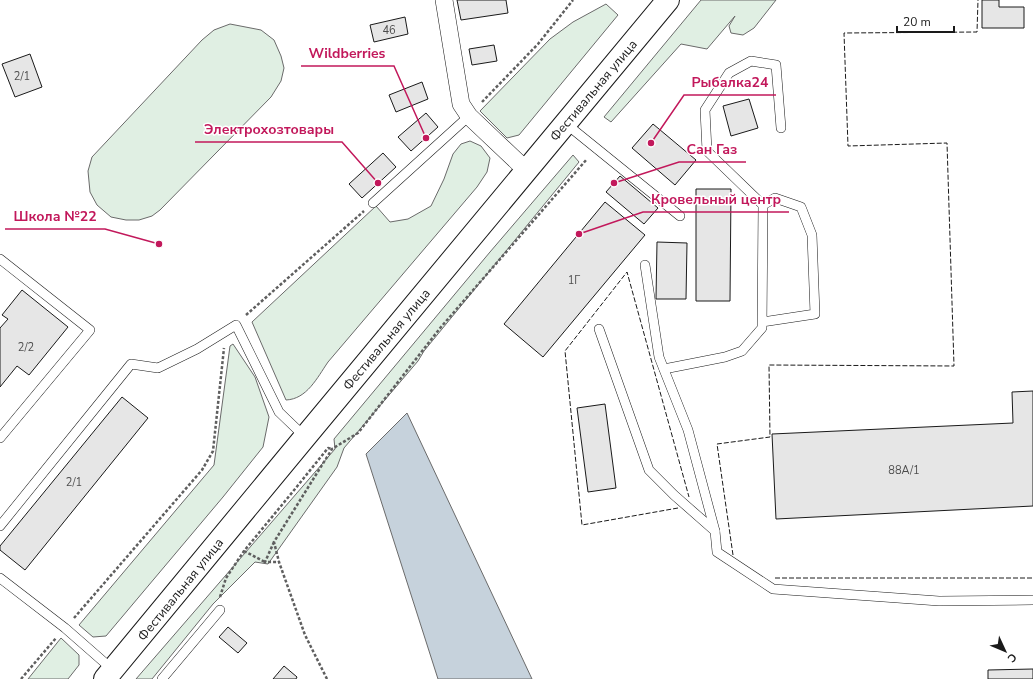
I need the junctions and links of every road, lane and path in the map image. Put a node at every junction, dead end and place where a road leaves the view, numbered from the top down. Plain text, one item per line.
1 (444, 0) edge
2 (573, 0) edge
3 (668, 0) edge
4 (469, 116) junction
5 (565, 123) junction
6 (781, 128) dead end
7 (597, 148) junction
8 (526, 170) junction
9 (373, 203) joint
10 (763, 205) junction
11 (680, 216) dead end
12 (0, 259) edge
13 (645, 265) dead end
14 (762, 322) junction
15 (236, 325) junction
16 (599, 329) dead end
17 (664, 369) junction
18 (305, 437) junction
19 (0, 438) edge
20 (332, 449) junction
21 (0, 526) edge
22 (715, 531) junction
23 (274, 542) junction
24 (244, 551) junction
25 (265, 562) junction
26 (279, 562) junction
27 (0, 578) edge
28 (1033, 600) edge
29 (220, 610) joint
30 (65, 628) junction
31 (109, 674) edge
32 (21, 679) edge
33 (162, 679) edge
34 (326, 679) edge

1 - 4 street
2 - 4 path
3 - 5 main road, Фестивальная улица
4 - 8 street
4 - 9 lane
5 - 7 lane
5 - 8 main road, Фестивальная улица
6 - 10 lane
7 - 11 lane
7 - 20 path
8 - 18 main road, Фестивальная улица
9 - 15 path
10 - 14 lane
10 - 14 lane
12 - 19 lane
13 - 17 lane
14 - 17 lane
15 - 18 lane
15 - 21 lane
15 - 30 path
16 - 22 lane
17 - 22 lane
18 - 31 main road, Фестивальная улица
20 - 23 path
20 - 24 path
22 - 28 lane
23 - 25 path
23 - 26 path
24 - 25 path
24 - 29 path
25 - 26 path
26 - 34 path
27 - 30 lane
29 - 33 lane
30 - 31 lane
30 - 32 path

